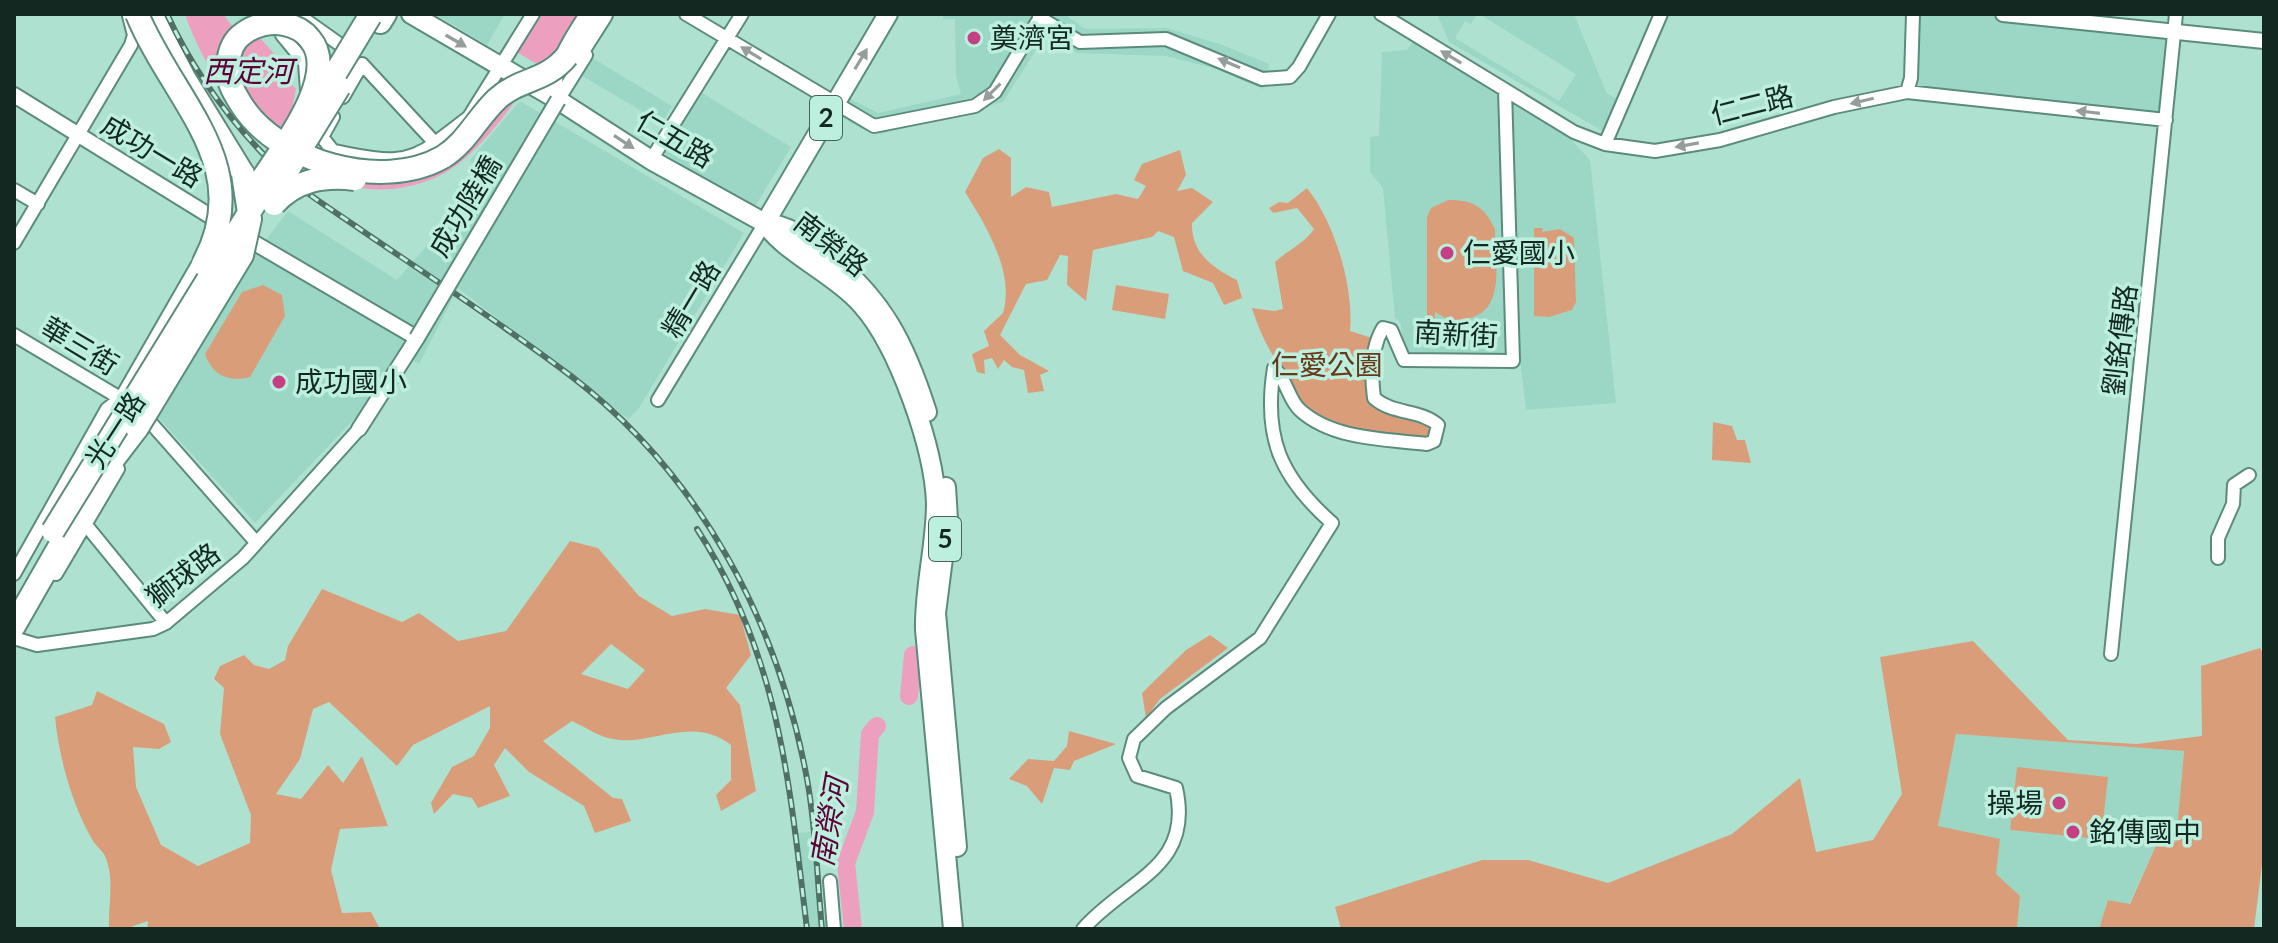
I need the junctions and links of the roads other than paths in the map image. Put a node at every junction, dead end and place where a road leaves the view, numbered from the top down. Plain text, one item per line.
1 (128, 14) edge
2 (137, 14) edge
3 (151, 14) edge
4 (297, 14) edge
5 (411, 14) edge
6 (533, 14) edge
7 (586, 14) edge
8 (594, 14) edge
9 (601, 14) edge
10 (612, 14) edge
11 (686, 14) edge
12 (742, 14) edge
13 (888, 14) edge
14 (1329, 14) edge
15 (1381, 14) edge
16 (1661, 14) edge
17 (1913, 14) edge
18 (2003, 14) edge
19 (2176, 14) edge
20 (377, 16) edge
21 (1040, 16) edge
22 (2174, 31) junction
23 (282, 35) dead end
24 (726, 38) junction
25 (2264, 41) edge
26 (342, 46) dead end
27 (500, 70) junction
28 (307, 90) dead end
29 (1505, 90) junction
30 (1907, 92) junction
31 (14, 95) edge
32 (558, 100) junction
33 (835, 103) junction
34 (2166, 120) junction
35 (78, 138) junction
36 (435, 143) junction
37 (1605, 144) junction
38 (651, 160) junction
39 (14, 190) edge
40 (38, 204) junction
41 (250, 211) junction
42 (221, 222) junction
43 (765, 223) junction
44 (14, 243) edge
45 (254, 247) junction
46 (14, 335) edge
47 (417, 338) junction
48 (121, 398) junction
49 (658, 400) dead end
50 (151, 420) junction
51 (359, 429) joint
52 (2249, 475) dead end
53 (98, 479) junction
54 (86, 525) junction
55 (53, 531) junction
56 (255, 541) junction
57 (2218, 558) dead end
58 (14, 574) edge
59 (14, 602) edge
60 (166, 623) junction
61 (14, 636) edge
62 (2111, 654) dead end
63 (830, 881) dead end
64 (834, 929) edge
65 (953, 929) edge
66 (964, 929) edge
67 (1083, 929) edge

1 - 35 street
2 - 55 highway, bridge
3 - 53 highway, bridge
4 - 26 street
5 -> 27 main road, 仁五路
6 - 27 street
7 - 32 street
8 - 41 highway, bridge
9 - 45 highway, bridge
10 - 32 street
11 - 24 street
12 - 24 street
33 -> 13 main road, 2
14 -> 21 street
29 -> 15 street, 仁二路
16 - 37 street
17 - 30 street
18 - 22 street
19 - 22 street, 劉銘傳路
20 - 41 highway, bridge
20 - 45 highway, bridge
21 -> 33 street
22 - 25 street
22 - 34 street, 劉銘傳路
23 - 28 street
33 -> 24 street
24 - 38 street
27 - 32 main road, 仁五路
27 - 36 street
29 - 37 street, 仁二路
29 - 67 street, 南新街
34 -> 30 street, 仁二路
30 -> 37 street, 仁二路
31 - 35 street, 成功一路
32 -> 38 main road, 仁五路
32 - 47 street, 成功陸橋, bridge
33 - 43 main road, 2
34 - 62 street, 劉銘傳路
35 - 40 street
35 - 42 street, 成功一路
36 - 36 street
38 - 43 main road, 仁五路
39 - 40 street
40 - 44 street
41 - 55 highway, bridge
42 - 45 street, 成功一路
42 - 48 street, 光一路
43 - 49 street, 精一路
43 - 65 main road, 南榮路 / 5
43 - 66 main road, 南榮路 / 5
45 - 47 street
45 - 50 street, 光一路
45 - 53 highway, bridge
46 - 48 street, 華三街
47 - 51 street, 成功陸橋
48 - 50 street, 獅球路
48 - 58 street, 光一路
50 - 54 street, 光一路
50 - 56 street, 獅球路
51 - 56 street, 獅球路
52 - 57 street
53 - 61 highway
54 - 60 street
54 - 61 street, 光一路
55 - 59 highway
56 - 60 street, 獅球路
60 - 61 street, 獅球路
63 - 64 street

